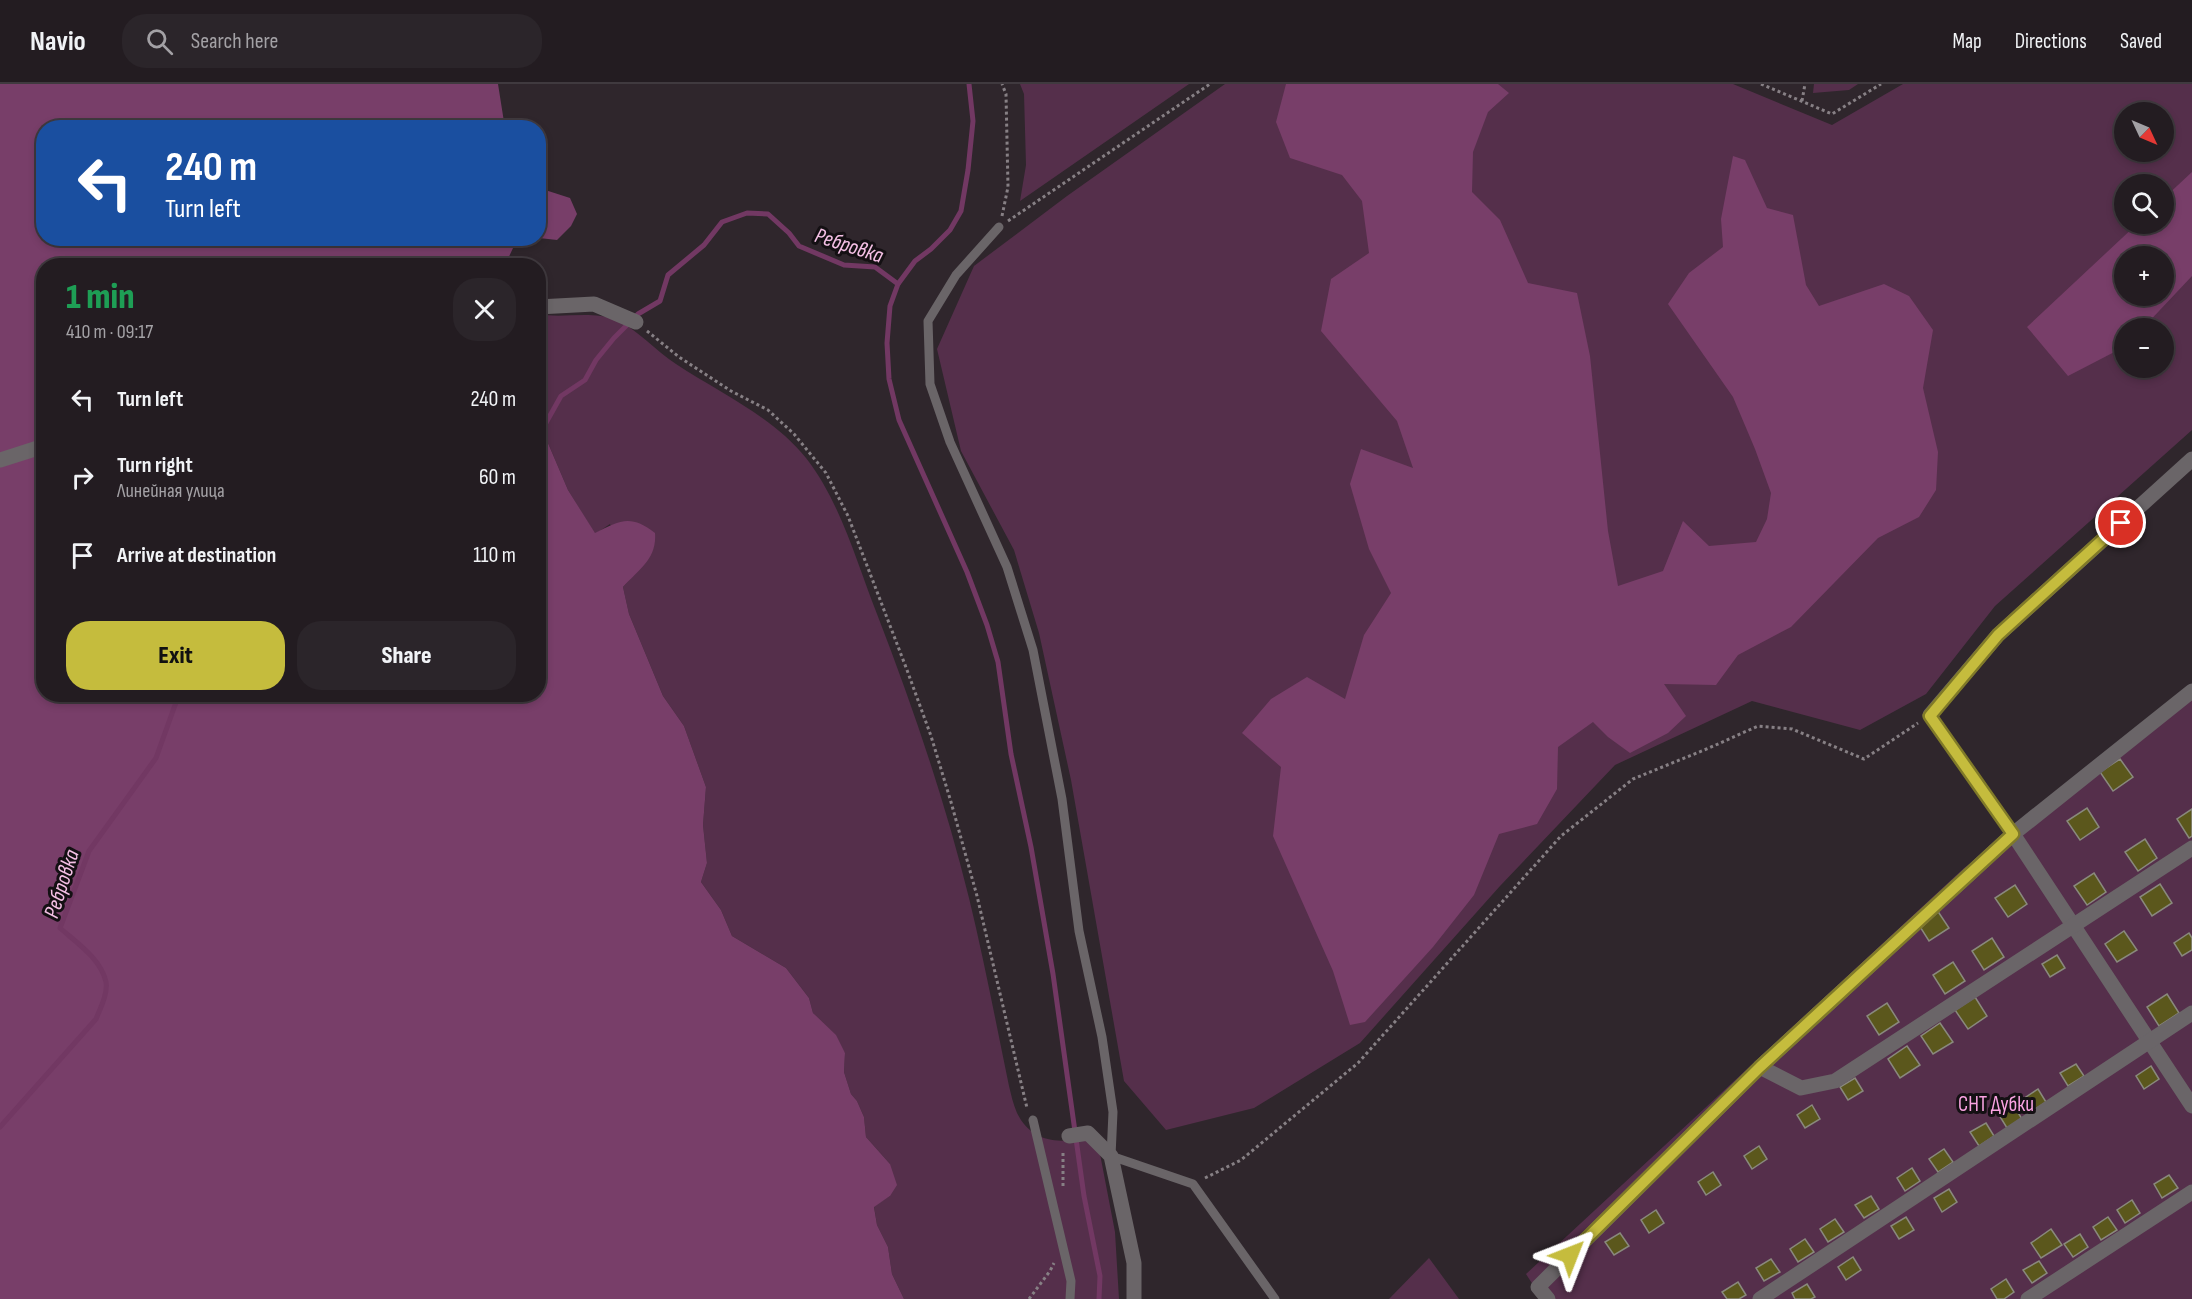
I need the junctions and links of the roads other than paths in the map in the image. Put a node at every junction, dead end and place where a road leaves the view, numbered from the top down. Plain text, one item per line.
1 (999, 227) road end
2 (546, 307) edge
3 (636, 322) road end
4 (36, 449) edge
5 (2192, 459) edge
6 (0, 460) edge
7 (2192, 691) edge
8 (1930, 716) joint
9 (2013, 834) junction
10 (2192, 848) edge
11 (2074, 925) junction
12 (2192, 1013) edge
13 (2150, 1040) junction
14 (1760, 1067) junction
15 (2192, 1106) edge
16 (1033, 1120) road end
17 (1069, 1136) dead end
18 (1111, 1156) junction
19 (2192, 1191) edge
20 (1070, 1299) edge
21 (1134, 1299) edge
22 (1275, 1299) edge
23 (1548, 1299) edge
24 (1760, 1299) edge
25 (2028, 1299) edge

1 - 18 lane
2 - 3 street
4 - 6 street
5 - 8 street
7 - 9 street
8 - 9 lane
9 - 11 street
9 - 14 street
10 - 11 street
11 - 13 street
11 - 14 street
12 - 13 street
13 - 15 street
13 - 24 street
14 - 23 street
16 - 20 lane
17 - 18 street
18 - 21 street
18 - 22 lane
19 - 25 street

